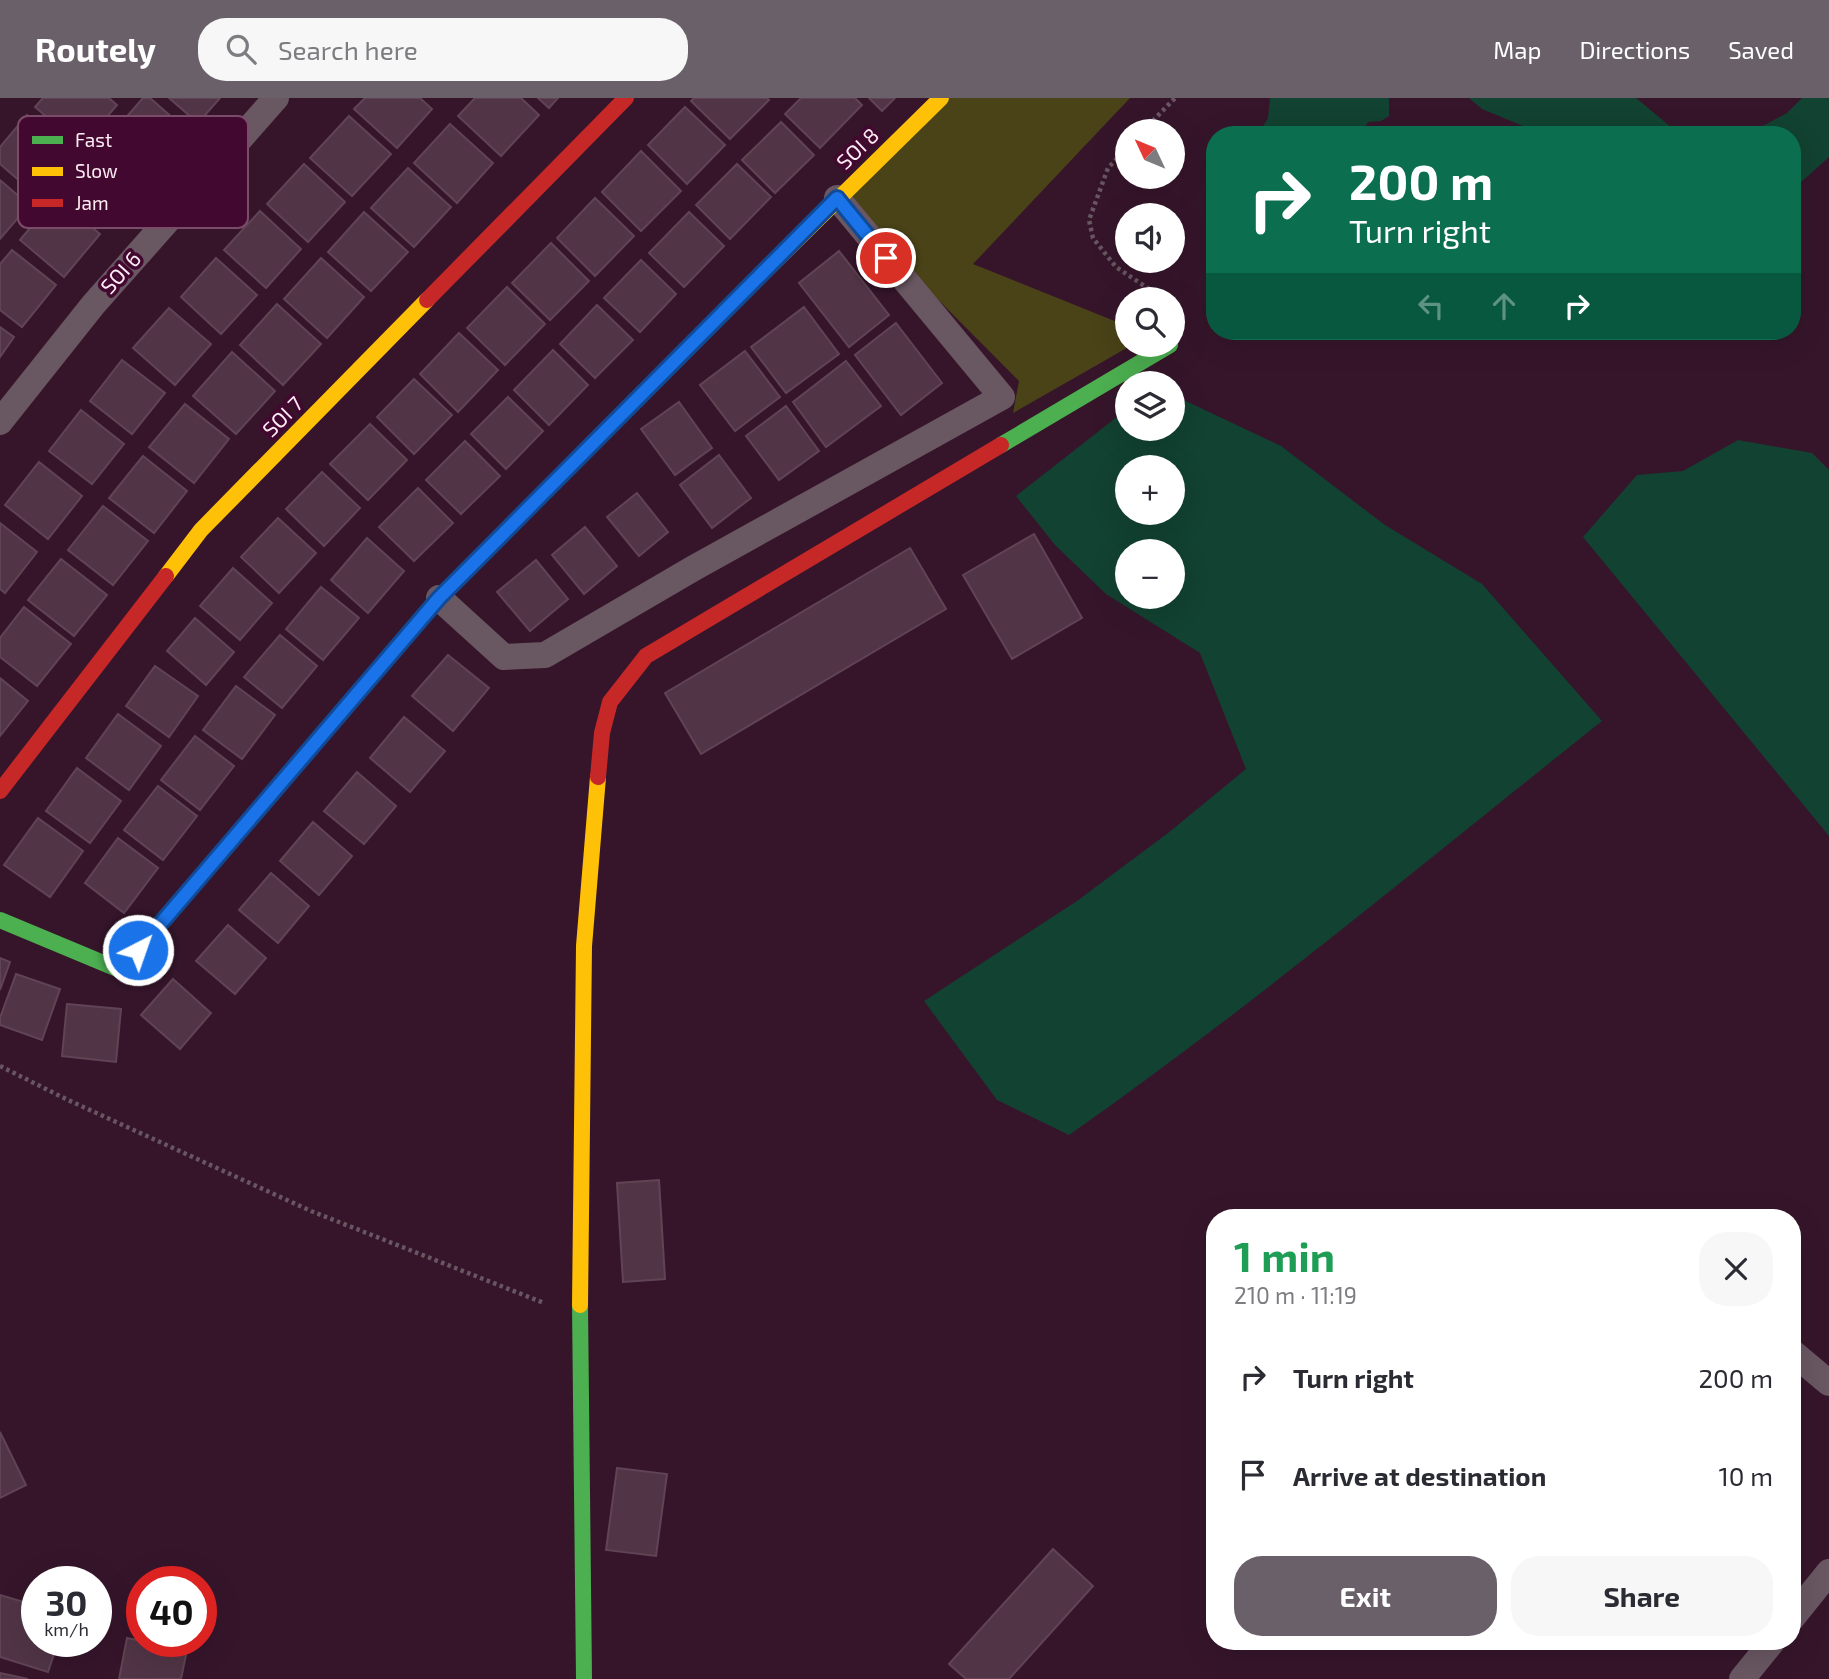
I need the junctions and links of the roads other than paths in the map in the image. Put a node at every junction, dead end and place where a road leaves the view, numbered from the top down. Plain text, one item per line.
1 (276, 98) edge
2 (626, 98) edge
3 (941, 98) edge
4 (248, 130) edge
5 (837, 198) junction
6 (161, 228) edge
7 (1150, 357) edge
8 (0, 422) edge
9 (439, 598) junction
10 (0, 791) edge
11 (0, 920) edge
12 (1801, 1360) edge
13 (1829, 1383) edge
14 (1829, 1573) edge
15 (1801, 1607) edge
16 (1768, 1650) edge
17 (1754, 1675) edge
18 (584, 1679) edge

1 - 4 street, SOI 6
2 - 10 street, SOI 7
3 - 5 street, SOI 8
5 - 9 street, SOI 8
5 - 9 street
6 - 8 street, SOI 6
7 - 18 street
9 - 11 street, SOI 8
12 - 13 street
14 - 15 street
16 - 17 street

